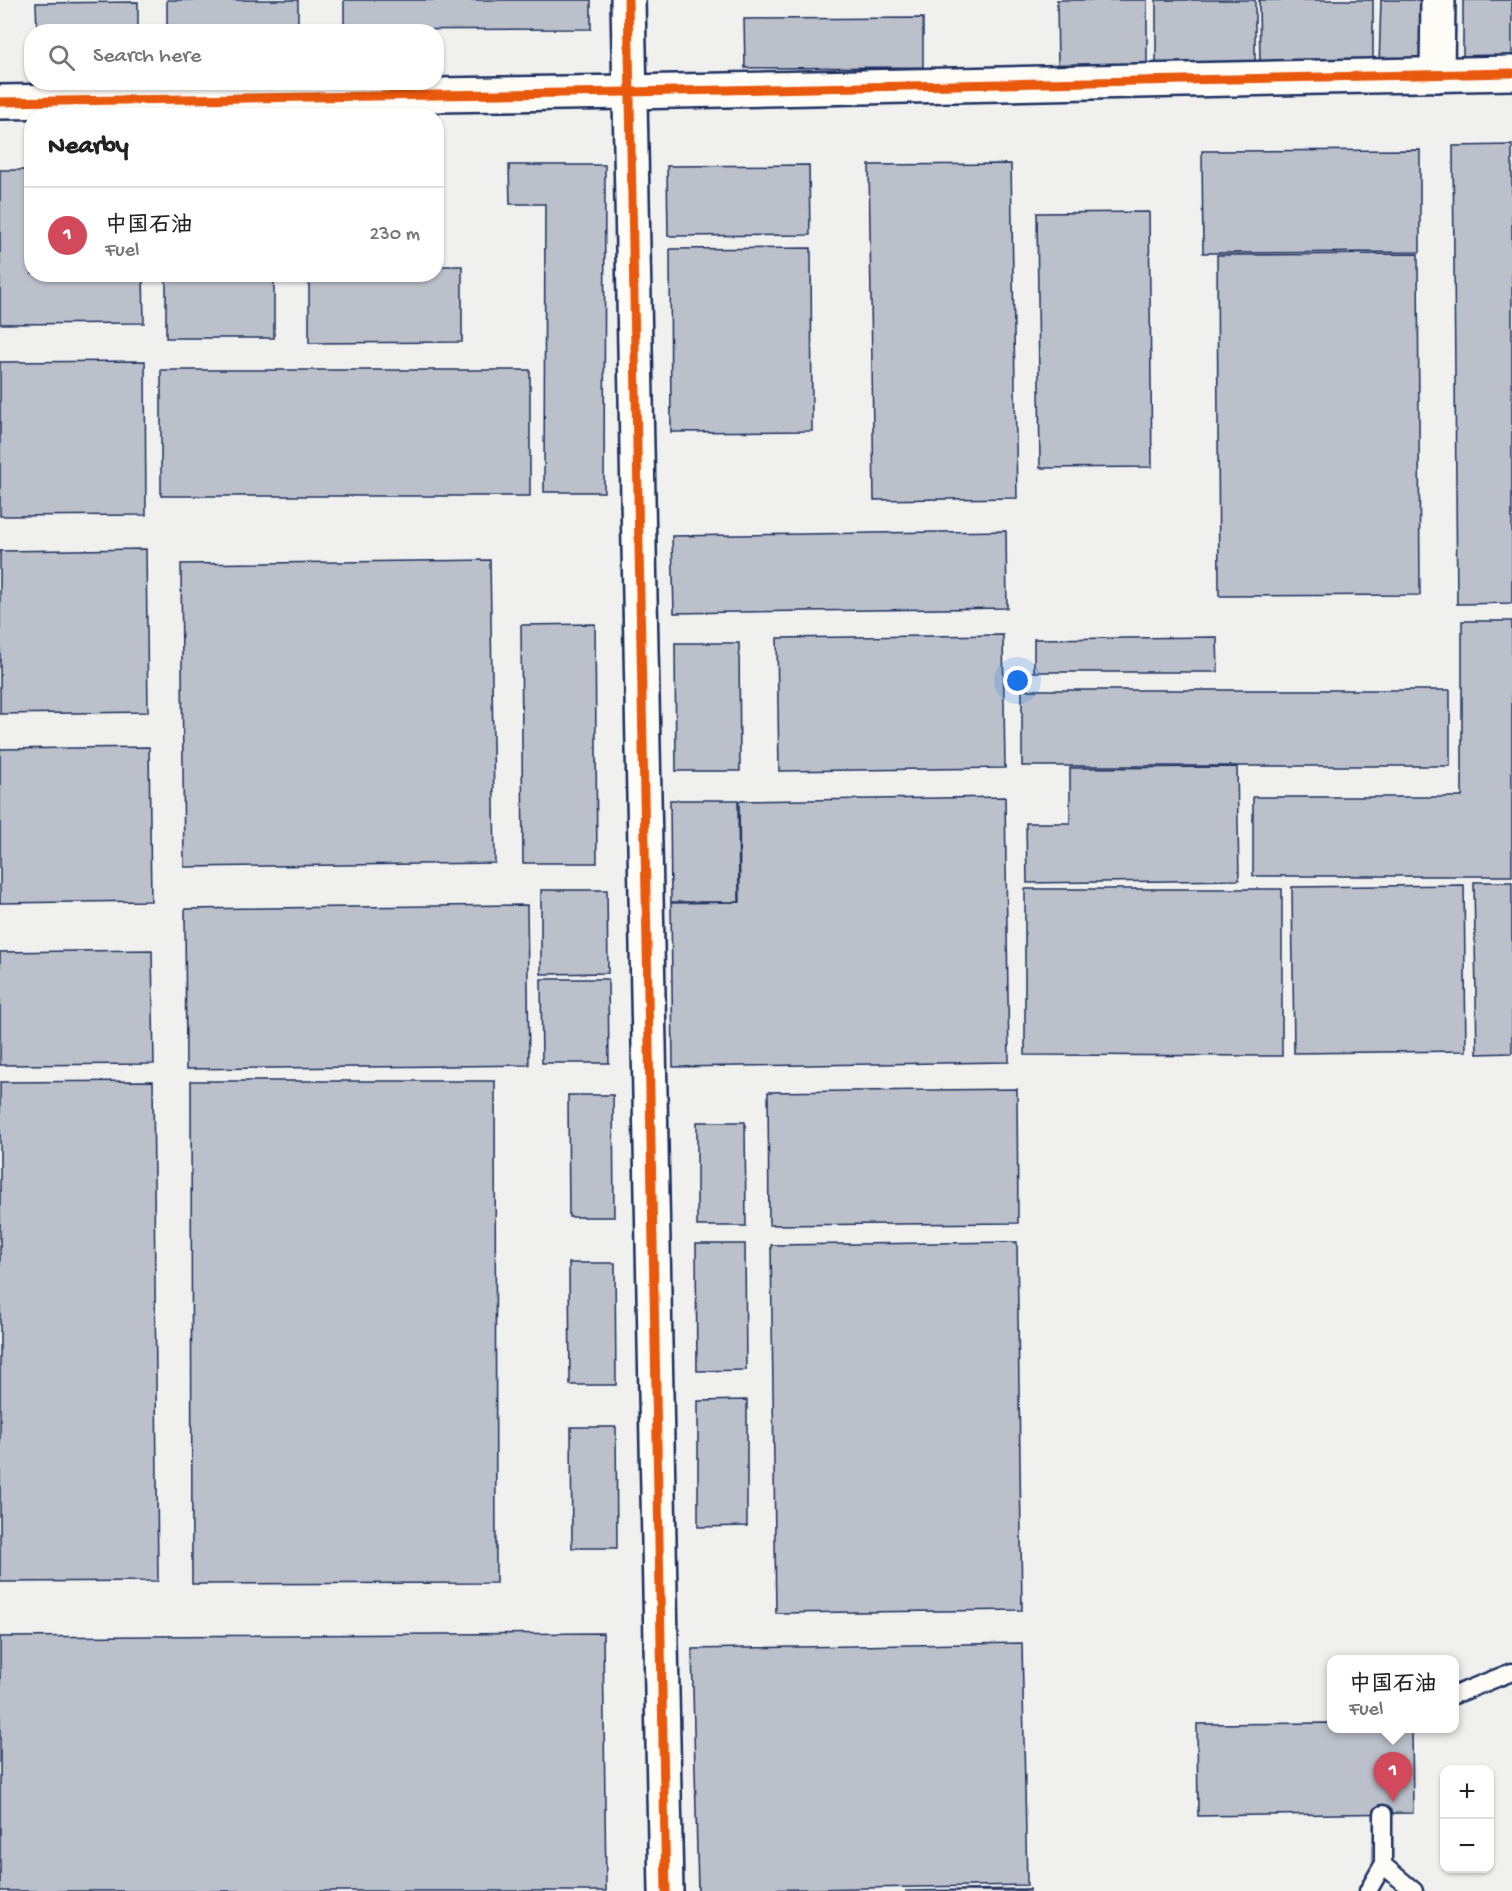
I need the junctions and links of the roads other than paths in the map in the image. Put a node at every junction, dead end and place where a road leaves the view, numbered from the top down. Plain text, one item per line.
1 (628, 0) edge
2 (1438, 0) edge
3 (1512, 73) edge
4 (1437, 75) junction
5 (629, 92) junction
6 (0, 102) edge
7 (1512, 1672) edge
8 (1459, 1693) edge
9 (1383, 1814) dead end
10 (1383, 1865) junction
11 (666, 1891) edge
12 (1368, 1891) edge
13 (1414, 1891) edge

1 - 5 street
2 - 4 street
3 - 4 street
4 - 5 street
5 - 6 street
5 - 11 street
7 - 8 lane
9 - 10 lane
10 - 12 lane
10 - 13 lane

